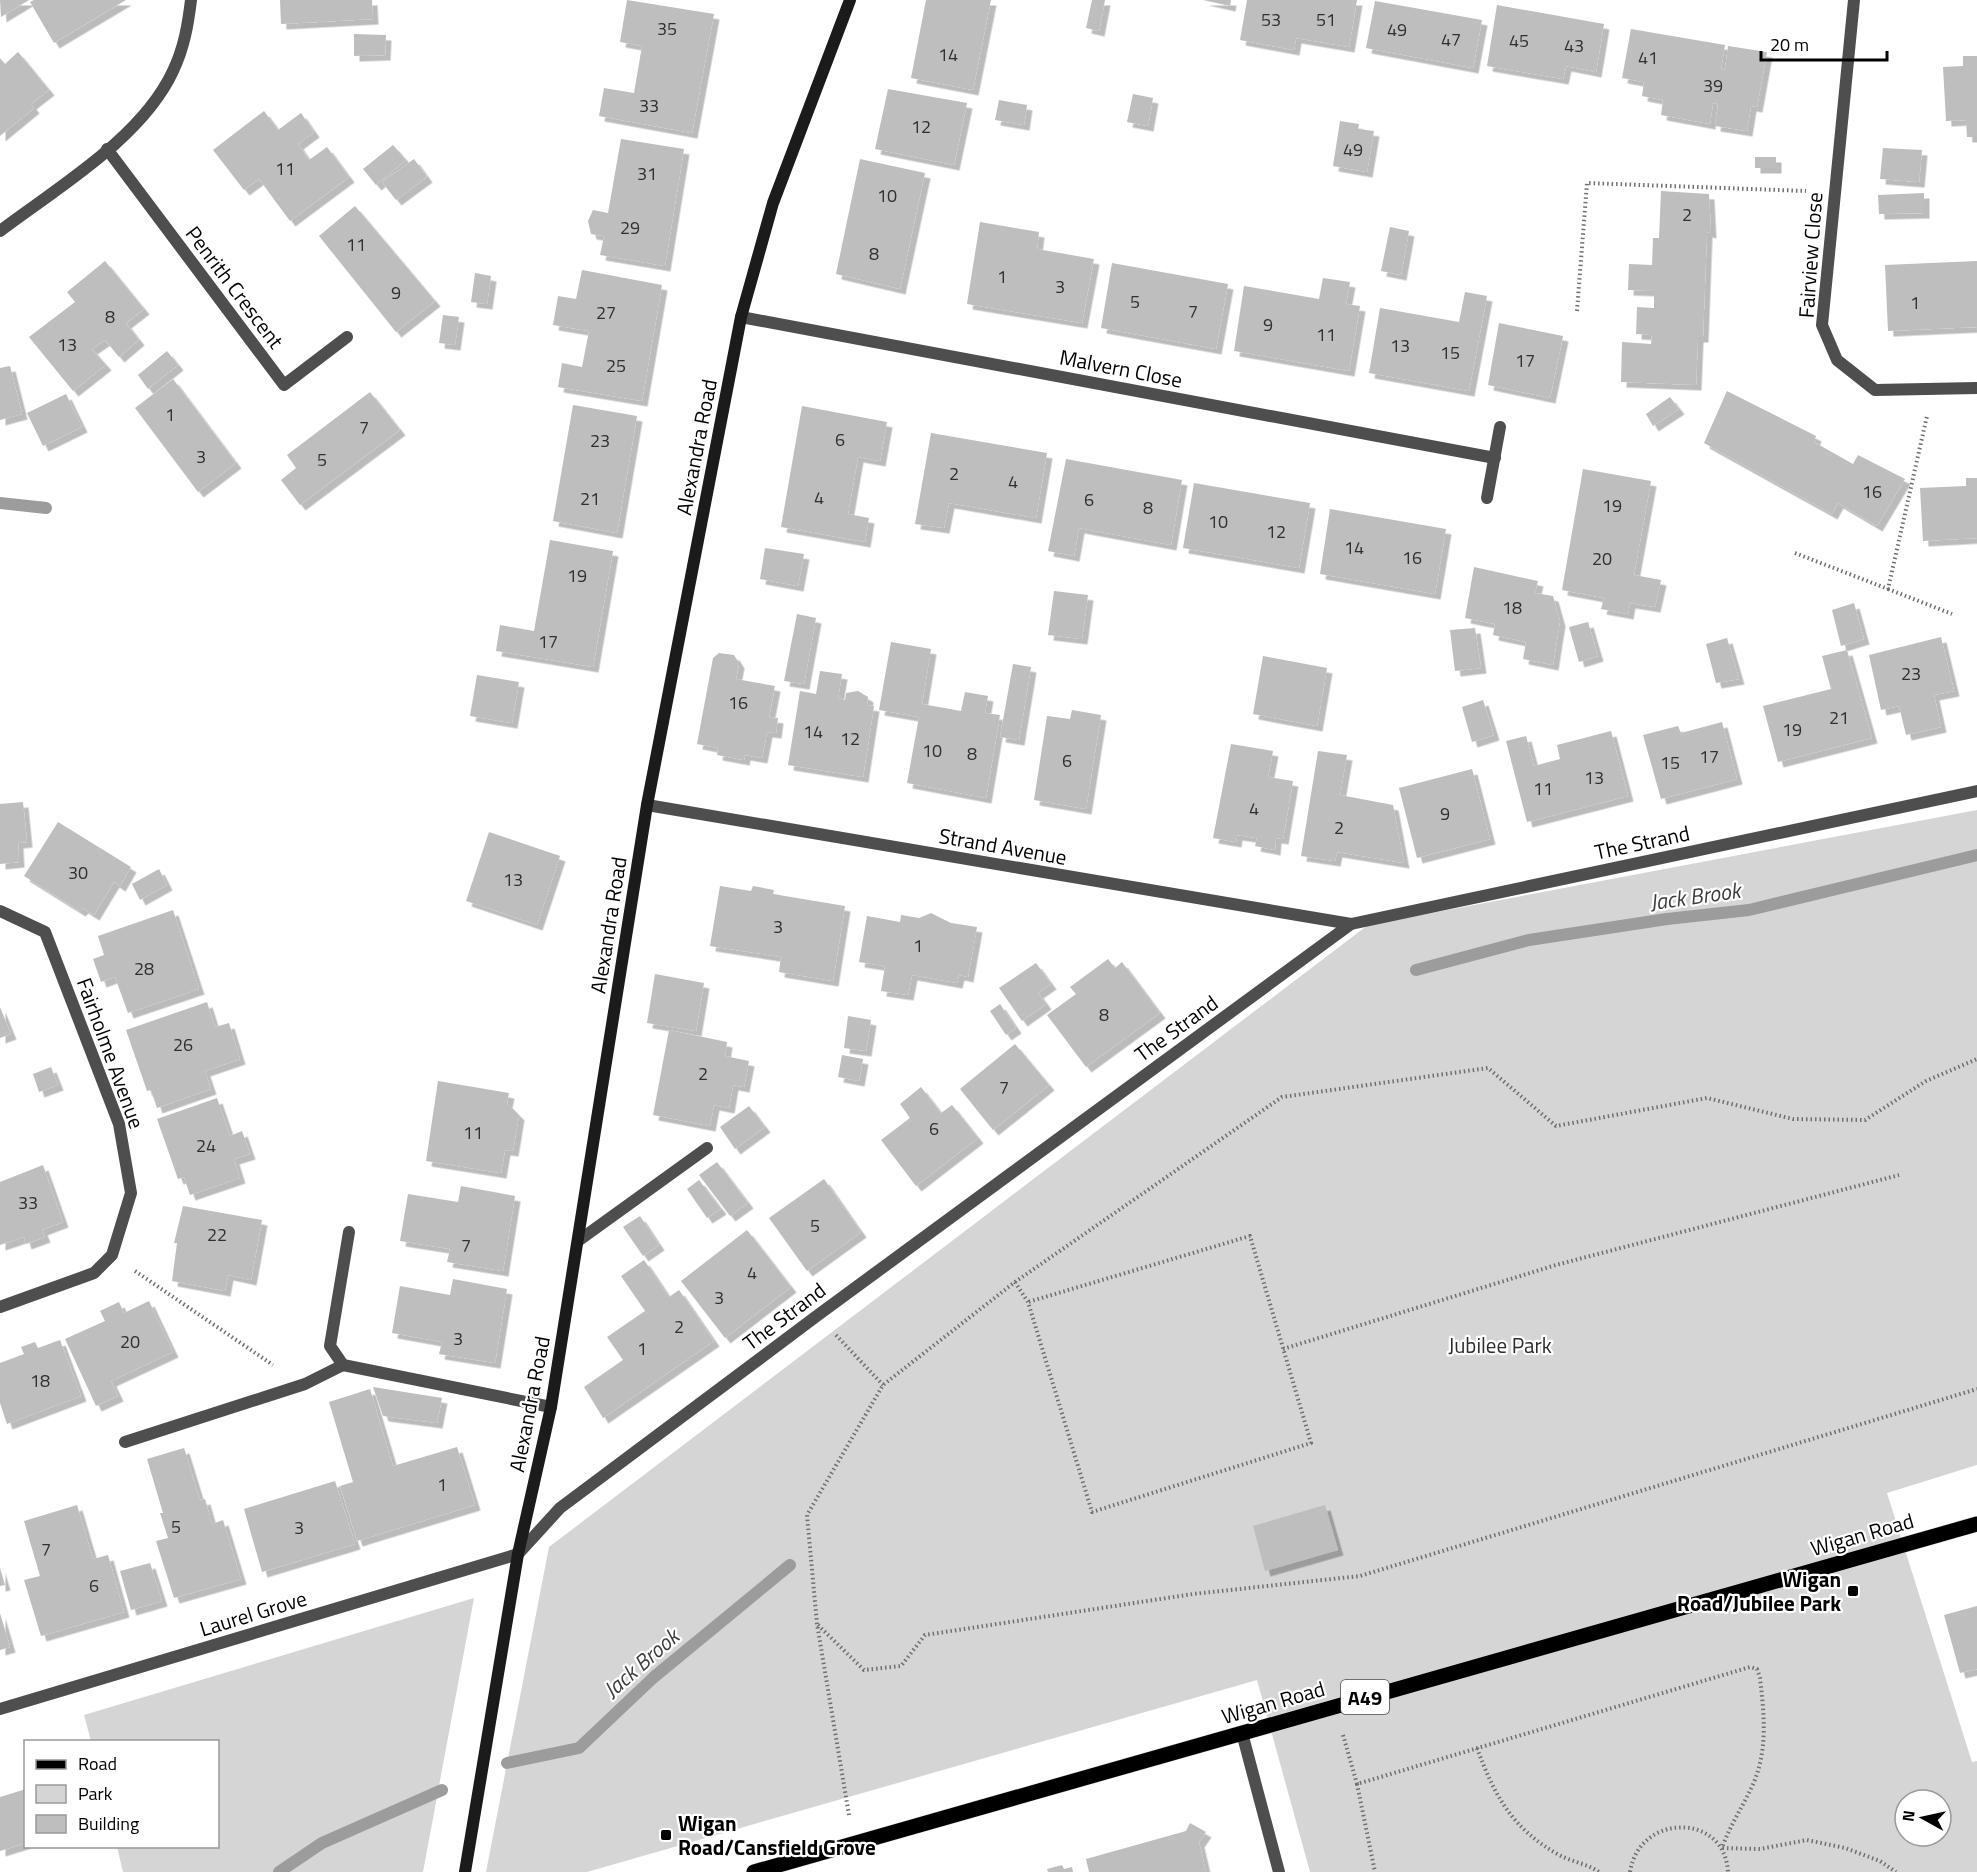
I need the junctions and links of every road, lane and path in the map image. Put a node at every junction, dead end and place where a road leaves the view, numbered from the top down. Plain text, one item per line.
1 (191, 0) edge
2 (850, 0) edge
3 (1854, 0) edge
4 (107, 149) junction
5 (1834, 192) junction
6 (0, 231) edge
7 (1578, 311) dead end
8 (741, 317) junction
9 (347, 337) dead end
10 (1977, 388) edge
11 (1934, 389) junction
12 (1500, 427) dead end
13 (1495, 458) junction
14 (1487, 498) dead end
15 (1794, 553) dead end
16 (1888, 589) junction
17 (1952, 614) dead end
18 (1977, 791) edge
19 (647, 806) junction
20 (0, 911) edge
21 (1351, 924) junction
22 (1977, 1059) edge
23 (707, 1148) dead end
24 (1899, 1175) dead end
25 (349, 1232) dead end
26 (578, 1241) junction
27 (112, 1255) junction
28 (1015, 1282) junction
29 (1028, 1302) junction
30 (0, 1306) edge
31 (818, 1315) junction
32 (1283, 1349) junction
33 (343, 1365) junction
34 (305, 1384) junction
35 (884, 1385) junction
36 (1977, 1389) edge
37 (551, 1407) junction
38 (125, 1442) dead end
39 (1977, 1524) edge
40 (518, 1554) junction
41 (817, 1624) junction
42 (1333, 1706) junction
43 (0, 1709) edge
44 (1242, 1732) junction
45 (1477, 1748) junction
46 (1357, 1784) junction
47 (856, 1842) junction
48 (1722, 1848) junction
49 (465, 1872) edge
50 (754, 1872) edge
51 (1279, 1872) edge
52 (1375, 1872) edge
53 (1599, 1872) edge
54 (1630, 1872) edge
55 (1728, 1872) edge
56 (1896, 1872) edge

1 - 4 street
2 - 8 street, Alexandra Road
3 - 5 street, Fairview Close
4 - 6 street
4 - 9 street, Penrith Crescent
5 - 7 path
5 - 11 street, Fairview Close
8 - 13 street, Malvern Close
8 - 19 street, Alexandra Road
10 - 11 street, Fairview Close
11 - 16 path
12 - 13 street
13 - 14 street
15 - 16 path
16 - 17 path
18 - 21 street, The Strand
19 - 21 street, Strand Avenue
19 - 26 street, Alexandra Road
20 - 27 street, Fairholme Avenue
21 - 31 street, The Strand
22 - 28 path
23 - 26 street
24 - 32 path
25 - 33 street
26 - 37 street, Alexandra Road
27 - 30 street, Fairholme Avenue
27 - 34 path
28 - 29 path
28 - 35 path
29 - 32 path
29 - 32 path
31 - 35 path
31 - 40 street, The Strand
33 - 34 street
33 - 37 street
34 - 38 street
35 - 41 path
36 - 41 path
37 - 40 street, Alexandra Road
39 - 42 main road, Wigan Road / A49
40 - 43 street, Laurel Grove
40 - 49 street, Alexandra Road
41 - 47 path
42 - 44 main road, Wigan Road / A49
42 - 46 path
44 - 47 main road, Wigan Road / A49
44 - 51 street
45 - 46 path
45 - 48 path
45 - 53 path
46 - 52 path
47 - 50 main road, Wigan Road / A49
48 - 54 path
48 - 55 path
48 - 56 path

